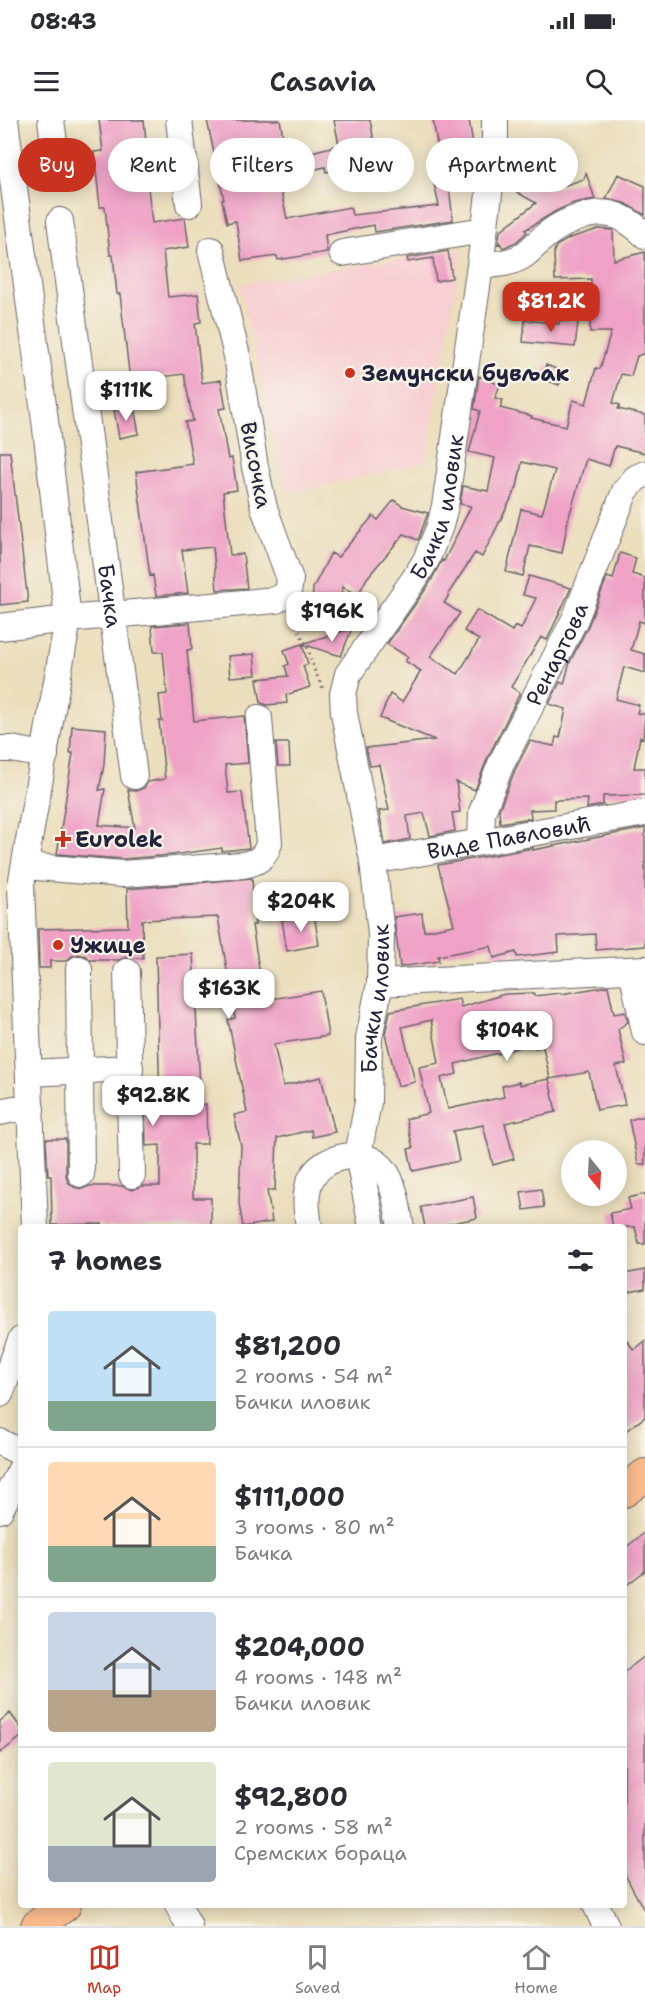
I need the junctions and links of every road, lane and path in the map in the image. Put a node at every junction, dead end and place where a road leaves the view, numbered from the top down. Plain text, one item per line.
1 (5, 120) edge
2 (179, 120) edge
3 (495, 120) edge
4 (189, 204) dead end
5 (60, 221) dead end
6 (484, 231) junction
7 (645, 235) edge
8 (211, 250) dead end
9 (342, 253) dead end
10 (11, 260) edge
11 (480, 266) junction
12 (84, 416) junction
13 (45, 420) junction
14 (645, 474) edge
15 (282, 597) junction
16 (114, 615) junction
17 (68, 619) junction
18 (0, 627) edge
19 (344, 713) junction
20 (259, 718) dead end
21 (0, 749) edge
22 (45, 755) junction
23 (134, 776) dead end
24 (645, 813) edge
25 (481, 841) junction
26 (373, 861) junction
27 (15, 879) edge
28 (79, 969) dead end
29 (638, 969) edge
30 (127, 972) dead end
31 (380, 983) junction
32 (645, 1032) edge
33 (130, 1068) junction
34 (80, 1069) junction
35 (30, 1073) junction
36 (31, 1109) junction
37 (0, 1112) edge
38 (358, 1155) junction
39 (81, 1174) dead end
40 (132, 1175) dead end
41 (35, 1224) edge
42 (309, 1224) edge
43 (371, 1224) edge
44 (400, 1224) edge
45 (18, 1348) edge
46 (0, 1394) edge
47 (0, 1442) edge
48 (18, 1451) edge
49 (18, 1475) edge
50 (645, 1475) edge
51 (627, 1489) edge
52 (0, 1510) edge
53 (61, 1908) edge
54 (180, 1908) edge
55 (597, 1908) edge
56 (38, 1926) edge
57 (189, 1926) edge
58 (606, 1926) edge

1 - 10 street, Бачка
2 - 4 street
3 - 6 street, Бачки иловик
5 - 12 street, Бачка
6 - 9 street
6 - 11 street, Бачки иловик
7 - 11 street
8 - 15 street, Височка
10 - 13 street, Бачка
11 - 19 street, Бачки иловик
12 - 13 street
12 - 16 street, Бачка
13 - 17 street, Бачка
14 - 25 street, Ренартова
15 - 16 street
15 - 19 path
16 - 17 street
16 - 23 street, Бачка
17 - 18 street, Бачка
17 - 22 street, Бачка
19 - 26 street, Бачки иловик
20 - 27 street
21 - 22 street
22 - 27 street, Бачка
24 - 25 street, Виде Павловић
25 - 26 street, Виде Павловић
26 - 31 street, Бачки иловик
27 - 35 street, Бачка
28 - 34 street
29 - 31 street
29 - 32 street
30 - 33 street
31 - 38 street, Бачки иловик
33 - 34 street
33 - 40 street
34 - 35 street
34 - 39 street
35 - 36 street, Бачка
36 - 37 street
36 - 41 street, Бачка
38 - 42 street
38 - 43 street
38 - 44 street
45 - 46 street
47 - 48 street
49 - 52 street
50 - 51 main road
53 - 56 main road
54 - 57 street
55 - 58 street

